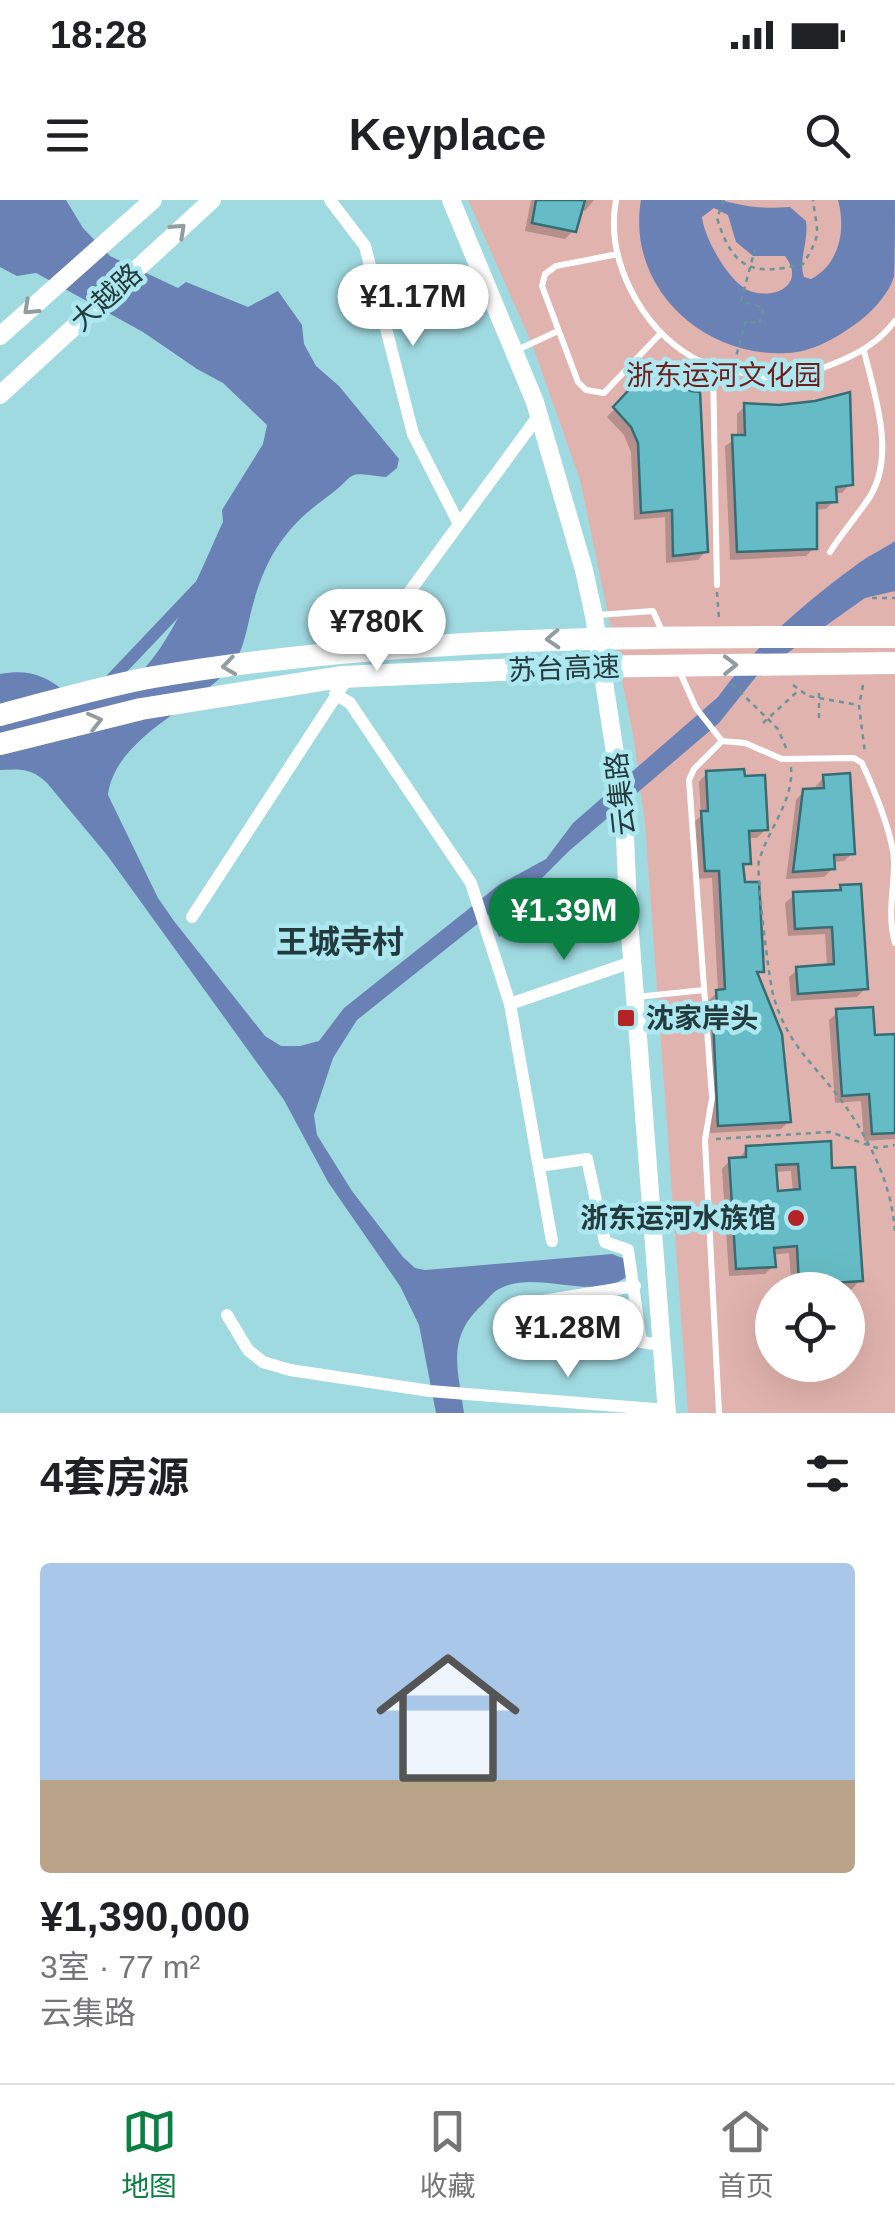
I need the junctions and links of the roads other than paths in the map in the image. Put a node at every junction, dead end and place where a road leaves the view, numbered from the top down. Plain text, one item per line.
1 (153, 200) edge
2 (212, 200) edge
3 (330, 200) edge
4 (451, 200) edge
5 (616, 200) edge
6 (618, 254) junction
7 (895, 321) edge
8 (559, 331) junction
9 (662, 333) junction
10 (0, 336) edge
11 (864, 351) junction
12 (514, 352) junction
13 (714, 366) junction
14 (0, 395) edge
15 (539, 416) junction
16 (459, 524) junction
17 (830, 552) dead end
18 (717, 585) road end
19 (594, 616) junction
20 (895, 637) edge
21 (668, 643) dead end
22 (675, 660) dead end
23 (895, 662) edge
24 (335, 694) junction
25 (0, 715) edge
26 (722, 741) junction
27 (0, 744) edge
28 (192, 916) dead end
29 (895, 942) edge
30 (632, 962) junction
31 (704, 990) junction
32 (634, 998) junction
33 (510, 1004) junction
34 (539, 1166) junction
35 (552, 1241) dead end
36 (635, 1286) junction
37 (530, 1303) dead end
38 (227, 1315) dead end
39 (661, 1345) junction
40 (667, 1412) edge
41 (720, 1413) edge

1 -> 10 street, 大越路
14 -> 2 street, 大越路
3 - 16 street
4 - 12 street, 云集路
5 - 6 lane
6 - 8 lane
6 - 9 lane
7 - 11 lane
8 - 9 lane
8 - 12 lane
9 - 13 lane
11 - 13 lane
11 - 17 lane
12 - 15 street, 云集路
13 - 18 lane
15 - 16 street
15 - 19 street, 云集路
16 - 24 street
19 - 21 lane
19 - 30 street, 云集路
20 -> 25 highway, 苏台高速
22 - 26 lane
27 -> 23 highway, 苏台高速
24 - 28 street
24 - 33 street
26 - 29 lane
26 - 31 lane
30 - 32 street, 云集路
30 - 33 street
31 - 32 lane
31 - 41 lane
32 - 39 street, 云集路
33 - 34 street
34 - 35 street
34 - 36 street
36 - 37 street
36 - 39 street
38 - 40 street
39 - 40 street, 云集路

